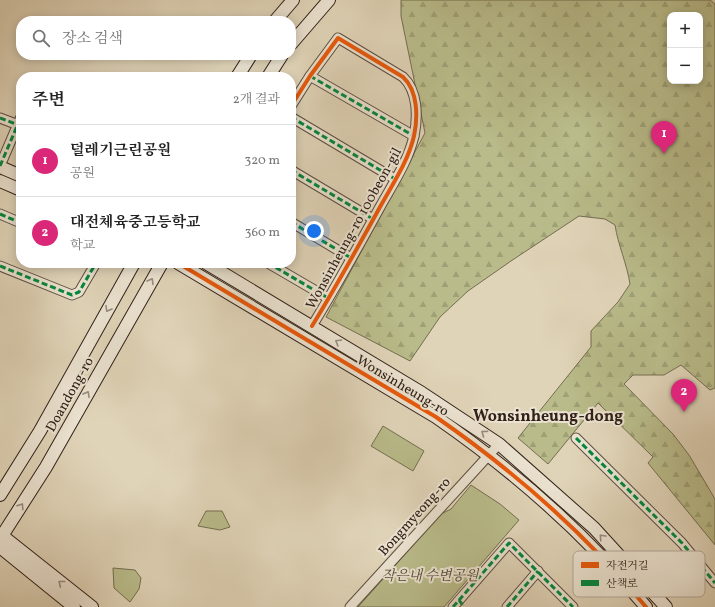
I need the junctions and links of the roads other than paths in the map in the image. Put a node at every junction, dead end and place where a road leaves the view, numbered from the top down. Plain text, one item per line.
1 (293, 0) edge
2 (329, 0) edge
3 (279, 16) edge
4 (296, 38) edge
5 (248, 60) edge
6 (279, 60) edge
7 (240, 72) edge
8 (271, 72) edge
9 (310, 76) junction
10 (296, 98) edge
11 (0, 118) edge
12 (296, 120) edge
13 (16, 121) edge
14 (16, 131) edge
15 (414, 136) junction
16 (0, 167) edge
17 (296, 173) edge
18 (16, 174) edge
19 (395, 179) junction
20 (0, 181) edge
21 (16, 188) edge
22 (0, 214) edge
23 (373, 219) junction
24 (16, 220) edge
25 (296, 225) edge
26 (351, 258) junction
27 (0, 266) edge
28 (93, 268) edge
29 (131, 268) edge
30 (159, 268) edge
31 (186, 268) edge
32 (214, 268) edge
33 (277, 268) edge
34 (328, 298) junction
35 (312, 326) junction
36 (576, 438) dead end
37 (499, 444) junction
38 (489, 455) junction
39 (0, 495) edge
40 (0, 539) edge
41 (595, 551) edge
42 (615, 551) edge
43 (689, 551) edge
44 (538, 571) junction
45 (705, 571) edge
46 (715, 583) edge
47 (637, 597) edge
48 (657, 597) edge
49 (459, 605) edge
50 (74, 607) edge
51 (92, 607) edge
52 (350, 607) edge
53 (507, 607) edge
54 (573, 607) edge
55 (646, 607) edge
56 (666, 607) edge

1 - 3 street
2 - 4 street
5 - 7 street
6 - 8 street
9 - 10 street
9 - 15 street, Wonsinheung-ro 100beon-gil
9 - 15 street, Wonsinheung-ro 100beon-gil
11 - 13 street
12 - 19 street, Wonsinheung-ro 100beon-gil
14 - 16 street
15 - 19 street, Wonsinheung-ro 100beon-gil
16 - 18 street
17 - 23 street, Wonsinheung-ro 100beon-gil
19 - 23 street, Wonsinheung-ro 100beon-gil
20 - 21 street
22 - 24 street
23 - 26 street, Wonsinheung-ro 100beon-gil
25 - 26 street, Wonsinheung-ro 100beon-gil
26 - 34 street, Wonsinheung-ro 100beon-gil
27 - 28 street
29 -> 39 street, Doandong-ro
40 -> 30 street, Doandong-ro
31 - 38 street, Wonsinheung-ro
32 - 35 street, Wonsinheung-ro
33 - 34 street, Wonsinheung-ro 100beon-gil
34 - 35 street, Wonsinheung-ro 100beon-gil
37 -> 35 street, Wonsinheung-ro
36 - 43 street
37 - 38 street, Bongmyeong-ro
42 -> 37 street, Wonsinheung-ro
38 - 41 street, Wonsinheung-ro
38 - 52 street, Bongmyeong-ro
40 - 50 street
51 -> 40 street
44 - 49 street
44 - 53 street
44 - 54 street
45 - 46 street
47 - 55 street, Wonsinheung-ro
56 -> 48 street, Wonsinheung-ro

